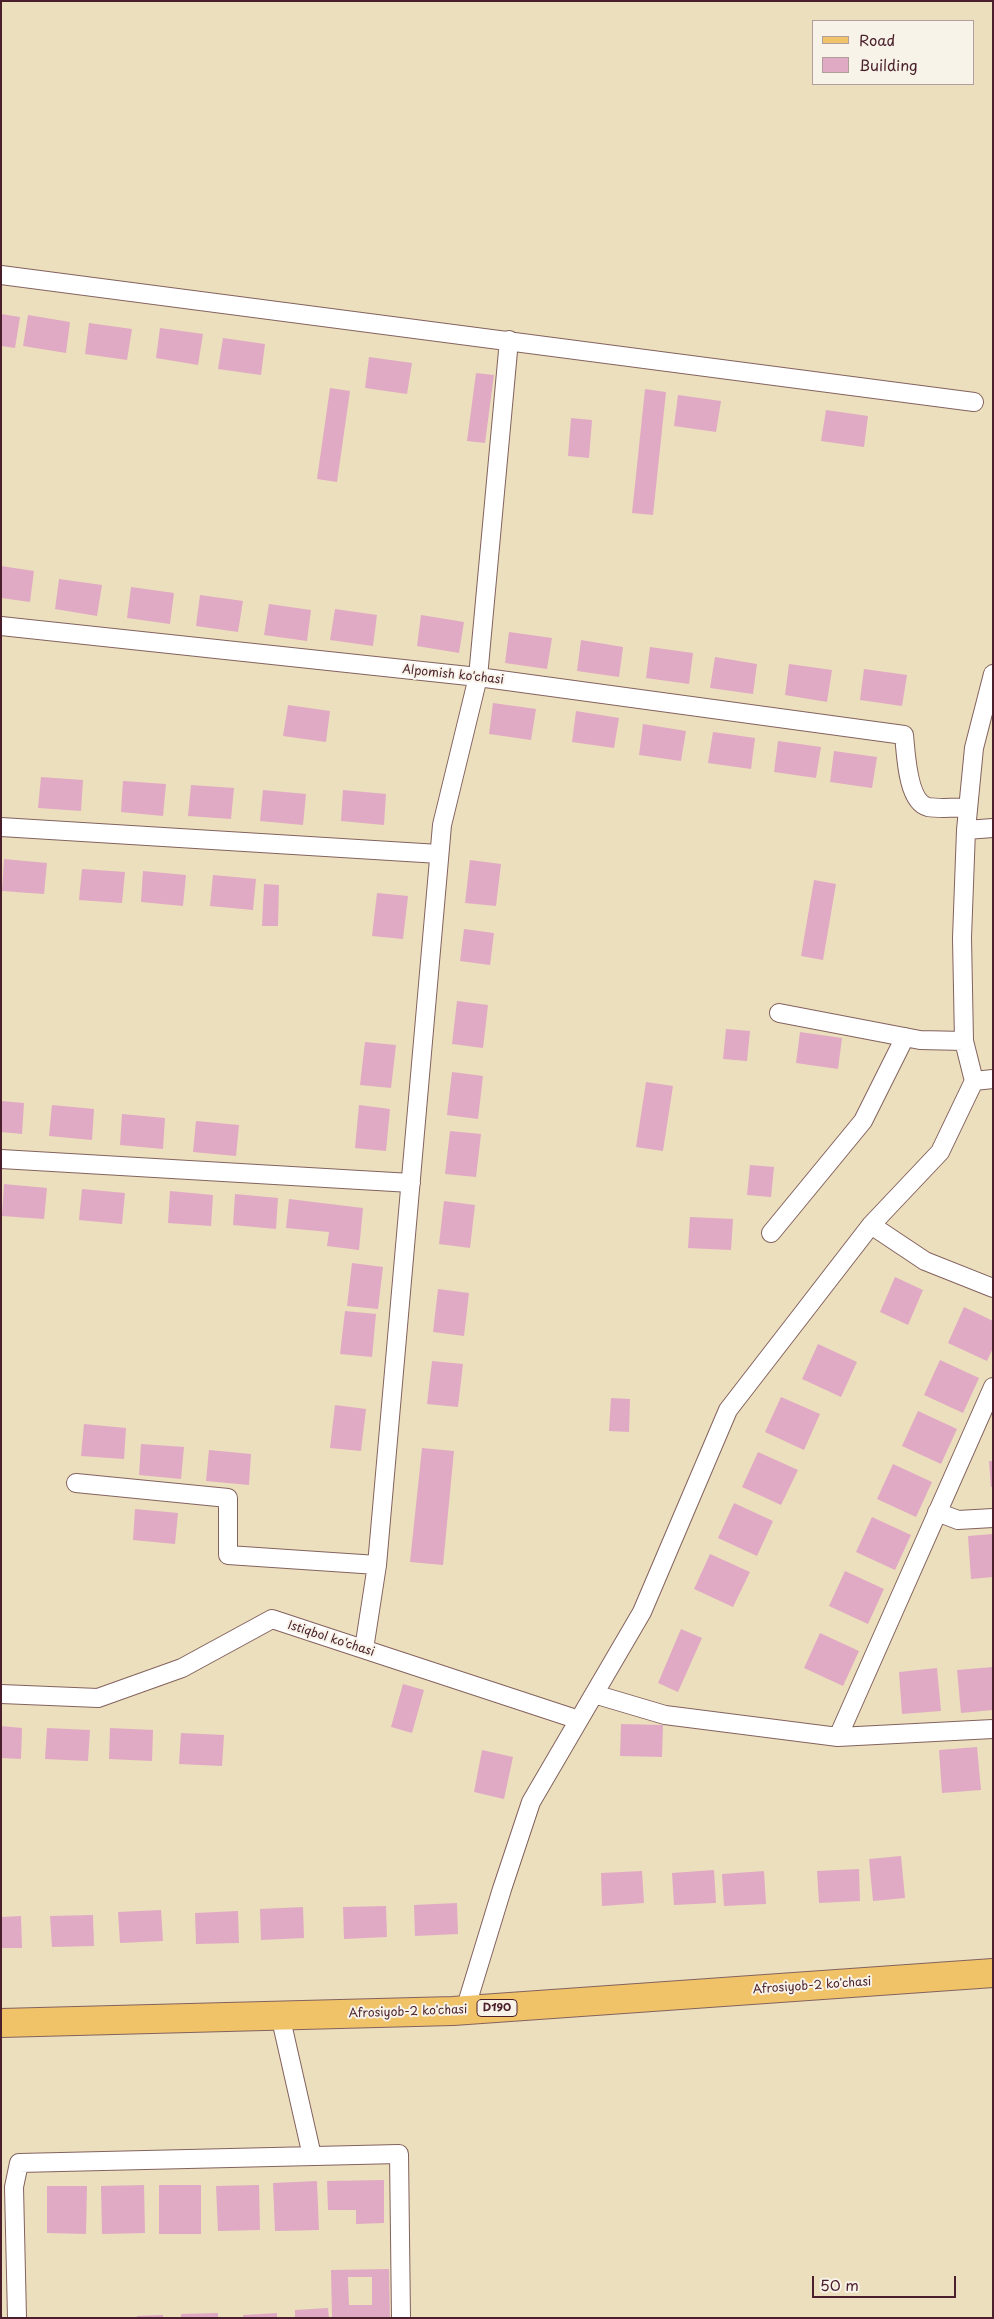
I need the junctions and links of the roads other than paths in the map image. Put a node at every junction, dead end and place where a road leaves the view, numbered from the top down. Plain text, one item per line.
1 (1, 276) edge
2 (509, 340) junction
3 (974, 402) dead end
4 (1, 626) edge
5 (993, 674) edge
6 (478, 677) junction
7 (959, 808) junction
8 (1, 827) edge
9 (993, 828) edge
10 (966, 830) junction
11 (439, 854) junction
12 (779, 1013) dead end
13 (912, 1039) junction
14 (964, 1041) junction
15 (993, 1080) edge
16 (974, 1081) junction
17 (1, 1159) edge
18 (411, 1183) junction
19 (871, 1225) junction
20 (771, 1233) dead end
21 (993, 1288) edge
22 (993, 1387) edge
23 (76, 1482) dead end
24 (937, 1512) junction
25 (993, 1518) edge
26 (377, 1565) junction
27 (364, 1649) junction
28 (1, 1694) edge
29 (594, 1694) junction
30 (579, 1720) junction
31 (993, 1729) edge
32 (838, 1737) junction
33 (993, 1973) edge
34 (465, 2010) junction
35 (280, 2016) junction
36 (1, 2023) edge
37 (312, 2156) junction
38 (17, 2318) edge
39 (401, 2318) edge

1 - 2 street
2 - 3 street
2 - 6 street
4 - 6 street, Alpomish ko'chasi
5 - 7 street
6 - 7 street, Alpomish ko'chasi
6 - 11 street
7 - 10 street
8 - 11 street
9 - 10 street
10 - 14 street
11 - 18 street
12 - 13 street
13 - 14 street
13 - 20 street
14 - 16 street
15 - 16 street
16 - 19 street
17 - 18 street
18 - 26 street
19 - 21 street
19 - 29 street
22 - 24 street
23 - 26 street
24 - 25 street
24 - 32 street
26 - 27 street
27 - 28 street, Istiqbol ko'chasi
27 - 30 street, Istiqbol ko'chasi
29 - 30 street
29 - 32 street
30 - 34 street
31 - 32 street
33 - 34 main road, Afrosiyob-2 ko'chasi / D190
34 - 35 main road, Afrosiyob-2 ko'chasi / D190
35 - 36 main road, Afrosiyob-2 ko'chasi / D190
35 - 37 street
37 - 38 street
37 - 39 street

